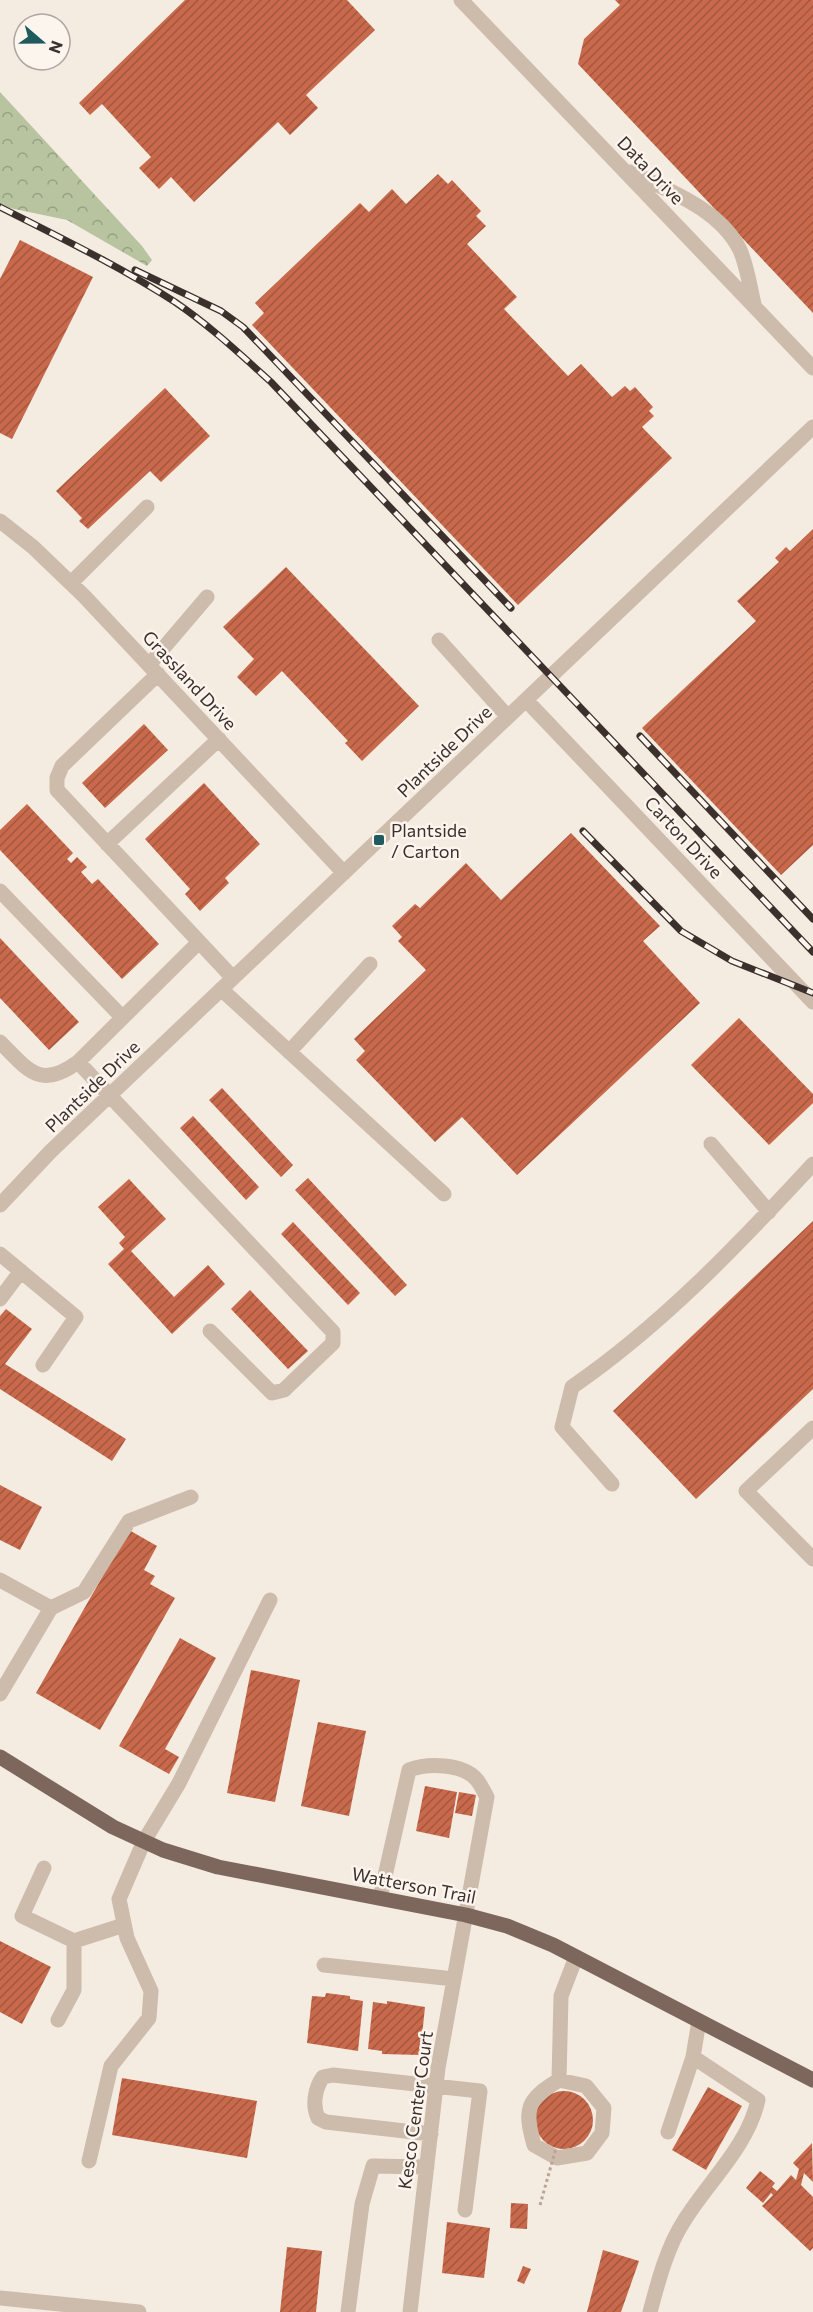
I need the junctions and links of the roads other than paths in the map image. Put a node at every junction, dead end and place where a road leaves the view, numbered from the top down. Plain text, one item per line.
1 (461, 0) edge
2 (621, 167) junction
3 (755, 307) junction
4 (813, 368) edge
5 (813, 427) edge
6 (147, 507) dead end
7 (0, 521) edge
8 (71, 583) junction
9 (207, 597) dead end
10 (439, 640) dead end
11 (153, 669) junction
12 (526, 700) junction
13 (508, 717) junction
14 (219, 739) junction
15 (108, 844) junction
16 (344, 873) junction
17 (0, 891) edge
18 (199, 942) junction
19 (370, 964) dead end
20 (234, 978) junction
21 (221, 989) junction
22 (813, 1002) edge
23 (122, 1017) junction
24 (0, 1042) edge
25 (289, 1052) junction
26 (78, 1062) junction
27 (110, 1096) junction
28 (711, 1144) dead end
29 (813, 1164) edge
30 (444, 1194) dead end
31 (1, 1202) edge
32 (769, 1212) junction
33 (0, 1254) edge
34 (21, 1271) junction
35 (0, 1299) edge
36 (210, 1331) dead end
37 (43, 1365) dead end
38 (813, 1428) edge
39 (612, 1484) dead end
40 (191, 1497) dead end
41 (813, 1559) edge
42 (0, 1580) edge
43 (270, 1600) dead end
44 (51, 1608) junction
45 (2, 1688) edge
46 (0, 1757) edge
47 (144, 1841) junction
48 (44, 1868) dead end
49 (380, 1898) junction
50 (466, 1915) junction
51 (124, 1925) junction
52 (74, 1941) junction
53 (576, 1957) junction
54 (324, 1965) dead end
55 (454, 1979) junction
56 (58, 2020) dead end
57 (699, 2021) junction
58 (693, 2057) junction
59 (559, 2080) junction
60 (813, 2080) edge
61 (437, 2085) junction
62 (668, 2132) dead end
63 (431, 2134) junction
64 (89, 2161) dead end
65 (427, 2167) junction
66 (465, 2210) dead end
67 (0, 2298) edge
68 (139, 2312) edge
69 (348, 2312) edge
70 (410, 2312) edge
71 (650, 2312) edge

1 - 2 street, Data Drive
2 - 3 street, Data Drive
2 - 3 street
3 - 4 street, Data Drive
5 - 12 street, Plantside Drive
6 - 8 street
7 - 8 street, Grassland Drive
8 - 11 street, Grassland Drive
9 - 11 street
10 - 13 street
11 - 14 street, Grassland Drive
11 - 15 street
12 - 13 street, Plantside Drive
12 - 22 street, Carton Drive
13 - 16 street, Plantside Drive
14 - 15 street
14 - 16 street, Grassland Drive
15 - 18 street
16 - 20 street, Plantside Drive
17 - 23 street
18 - 20 street
18 - 23 street
19 - 25 street
20 - 21 street, Plantside Drive
21 - 25 street
21 - 27 street, Plantside Drive
23 - 26 street
24 - 26 street
25 - 30 street
26 - 27 street
27 - 31 street, Plantside Drive
27 - 36 street
28 - 32 street
29 - 32 street
32 - 39 street
33 - 34 street
34 - 35 street
34 - 37 street
38 - 41 street
40 - 44 street
42 - 44 street
43 - 47 street
44 - 45 street
46 - 47 main road, Watterson Trail
47 - 49 main road, Watterson Trail
47 - 51 street
48 - 52 street
49 - 50 main road, Watterson Trail
49 - 50 street, Kesco Center Court
50 - 53 main road, Watterson Trail
50 - 55 street, Kesco Center Court
51 - 52 street
51 - 64 street
52 - 56 street
53 - 57 main road, Watterson Trail
53 - 59 street
54 - 55 street
55 - 61 street, Kesco Center Court
57 - 58 street
57 - 60 main road, Watterson Trail
58 - 62 street
58 - 71 street
59 - 59 street
61 - 63 street, Kesco Center Court
61 - 63 street
61 - 66 street
63 - 65 street, Kesco Center Court
65 - 69 street
65 - 70 street, Kesco Center Court
67 - 68 street

